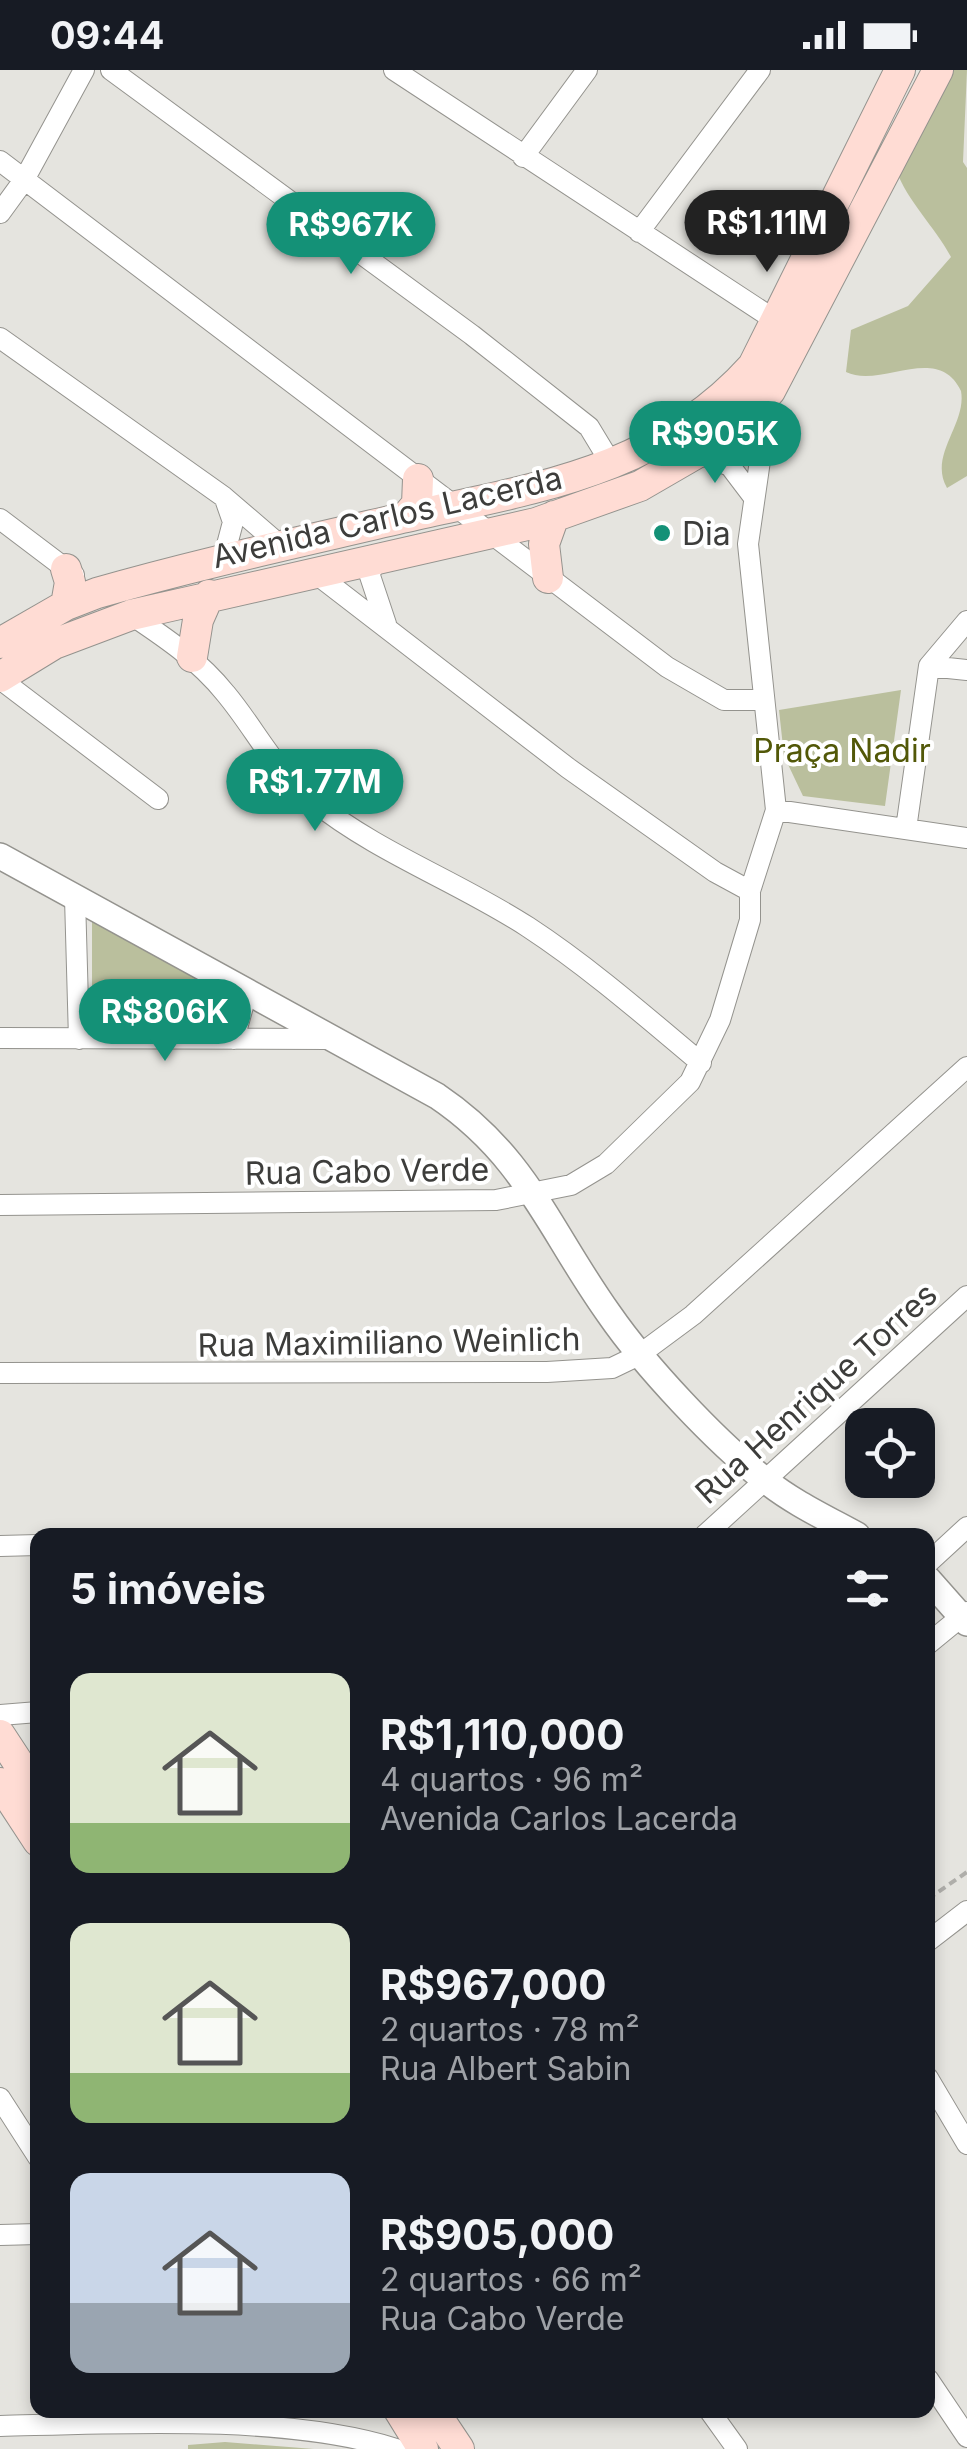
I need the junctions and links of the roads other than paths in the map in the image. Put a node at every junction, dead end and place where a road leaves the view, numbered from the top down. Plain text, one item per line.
1 (84, 70) edge
2 (111, 70) edge
3 (588, 70) edge
4 (760, 70) edge
5 (900, 70) edge
6 (938, 70) edge
7 (404, 73) edge
8 (523, 157) junction
9 (0, 161) edge
10 (24, 180) junction
11 (0, 213) edge
12 (639, 232) junction
13 (778, 322) junction
14 (0, 338) edge
15 (770, 392) junction
16 (697, 453) junction
17 (612, 465) junction
18 (418, 479) junction
19 (752, 495) junction
20 (224, 497) junction
21 (454, 507) junction
22 (554, 516) junction
23 (406, 517) junction
24 (0, 520) edge
25 (488, 533) junction
26 (281, 546) junction
27 (380, 558) junction
28 (223, 560) junction
29 (66, 569) junction
30 (315, 573) junction
31 (548, 578) junction
32 (97, 592) junction
33 (209, 595) junction
34 (66, 605) junction
35 (131, 615) junction
36 (964, 629) edge
37 (389, 630) junction
38 (0, 643) edge
39 (192, 657) junction
40 (929, 666) junction
41 (967, 670) edge
42 (0, 678) edge
43 (762, 700) junction
44 (158, 799) dead end
45 (776, 810) junction
46 (906, 829) junction
47 (967, 838) edge
48 (0, 856) edge
49 (750, 890) junction
50 (76, 898) junction
51 (247, 992) junction
52 (0, 1038) edge
53 (79, 1039) junction
54 (234, 1039) junction
55 (330, 1039) junction
56 (701, 1063) junction
57 (967, 1067) edge
58 (534, 1191) junction
59 (0, 1205) edge
60 (967, 1296) edge
61 (638, 1356) junction
62 (0, 1374) edge
63 (764, 1480) junction
64 (967, 1527) edge
65 (713, 1528) edge
66 (844, 1528) edge
67 (30, 1545) edge
68 (0, 1546) edge
69 (935, 1557) edge
70 (935, 1586) edge
71 (966, 1617) edge
72 (935, 1639) edge
73 (30, 1713) edge
74 (0, 1715) edge
75 (0, 1734) edge
76 (30, 1781) edge
77 (0, 1783) edge
78 (30, 1829) edge
79 (967, 1911) edge
80 (935, 1936) edge
81 (935, 2090) edge
82 (0, 2098) edge
83 (30, 2144) edge
84 (967, 2144) edge
85 (30, 2234) edge
86 (0, 2235) edge
87 (935, 2389) edge
88 (404, 2418) edge
89 (438, 2418) edge
90 (716, 2418) edge
91 (0, 2426) edge
92 (967, 2437) edge
93 (396, 2449) edge
94 (424, 2449) edge
95 (459, 2449) edge
96 (737, 2449) edge

1 - 10 street
2 - 17 street
3 - 8 street
4 - 12 street
5 - 13 main road, Avenida Carlos Lacerda
6 - 15 main road, Avenida Carlos Lacerda
7 - 8 street
8 - 12 street
9 - 10 street
10 - 11 street
10 - 18 street
12 - 13 street
13 - 17 main road, Avenida Carlos Lacerda
14 - 20 street
15 - 16 main road, Avenida Carlos Lacerda
15 - 19 street, Rua Cabo Verde
16 - 19 street
16 - 22 main road, Avenida Carlos Lacerda
17 - 21 main road, Avenida Carlos Lacerda
18 - 21 street
18 - 23 main road
19 - 43 street, Rua Cabo Verde
20 - 26 street
20 - 28 street
21 - 23 main road, Avenida Carlos Lacerda
21 - 25 street
22 - 25 main road, Avenida Carlos Lacerda
22 - 31 main road
23 - 26 main road, Avenida Carlos Lacerda
24 - 29 street
25 - 27 main road, Avenida Carlos Lacerda
25 - 31 street
26 - 28 main road, Avenida Carlos Lacerda
27 - 30 main road, Avenida Carlos Lacerda
27 - 37 street
28 - 32 main road, Avenida Carlos Lacerda
29 - 32 street
29 - 34 main road
30 - 33 main road, Avenida Carlos Lacerda
30 - 37 street
31 - 43 street
32 - 34 main road, Avenida Carlos Lacerda
32 - 35 street
33 - 35 main road, Avenida Carlos Lacerda
33 - 39 main road
34 - 38 main road, Avenida Carlos Lacerda
35 - 39 street
35 - 42 main road, Avenida Carlos Lacerda
36 - 40 street
37 - 49 street
39 - 56 street
40 - 41 street
40 - 46 street
42 - 44 street
43 - 45 street, Rua Cabo Verde
45 - 46 street
45 - 49 street, Rua Cabo Verde
46 - 47 street
48 - 50 street
49 - 56 street, Rua Cabo Verde
50 - 51 street
50 - 53 street
51 - 54 street
51 - 55 street
52 - 53 street
53 - 54 street
54 - 55 street
55 - 58 street
56 - 58 street, Rua Cabo Verde
57 - 61 street, Rua Maximiliano Weinlich
58 - 59 street, Rua Cabo Verde
58 - 61 street
60 - 63 street, Rua Henrique Torres
61 - 62 street, Rua Maximiliano Weinlich
61 - 63 street
63 - 65 street, Rua Henrique Torres
63 - 66 street
64 - 69 street
67 - 68 street
70 - 71 street
71 - 72 street
73 - 74 street
75 - 76 main road
77 - 78 main road
79 - 80 street
81 - 84 street
82 - 83 street
85 - 86 street
87 - 92 street
88 - 94 main road
89 - 95 main road
90 - 96 street
91 - 93 street

